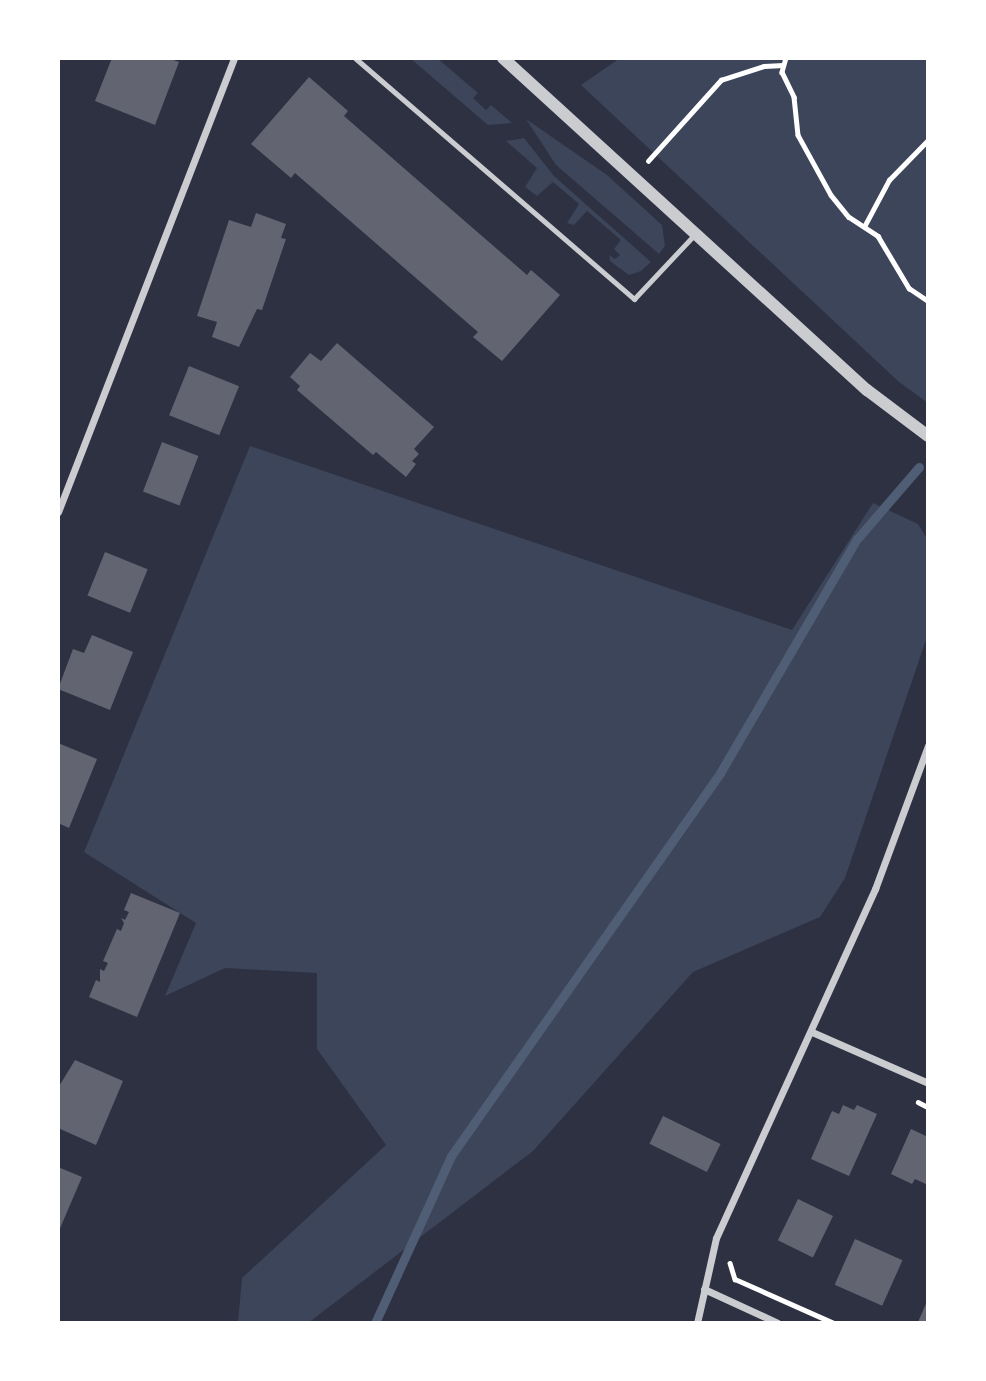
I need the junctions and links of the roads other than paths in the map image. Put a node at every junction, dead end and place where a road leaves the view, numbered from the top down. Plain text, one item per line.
1 (233, 58) edge
2 (355, 58) edge
3 (503, 58) edge
4 (696, 233) junction
5 (928, 436) edge
6 (58, 512) edge
7 (928, 746) edge
8 (811, 1032) junction
9 (928, 1083) edge
10 (704, 1289) junction
11 (697, 1323) edge
12 (778, 1323) edge

1 - 6 street
2 - 4 lane
3 - 4 street
4 - 5 street
7 - 8 street
8 - 9 street
8 - 10 street
10 - 11 street
10 - 12 street

